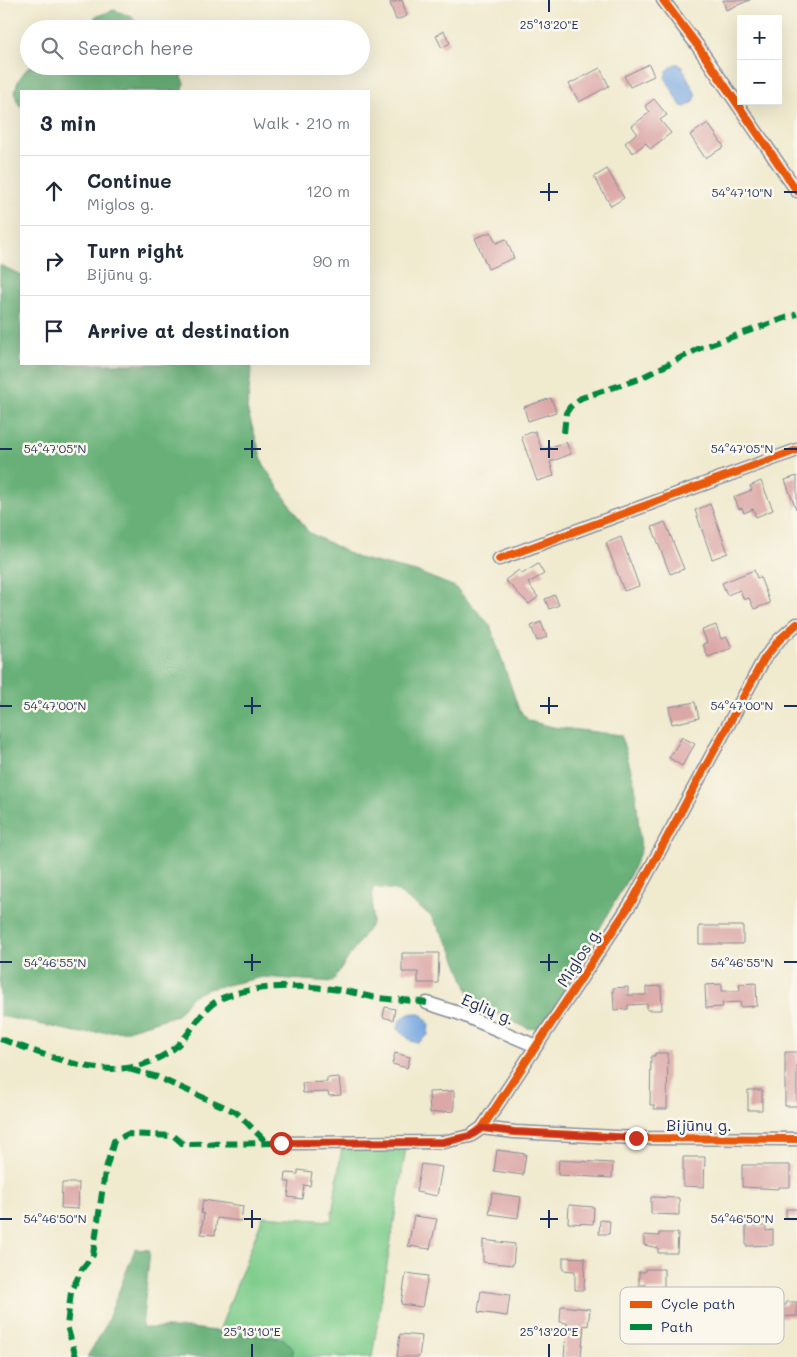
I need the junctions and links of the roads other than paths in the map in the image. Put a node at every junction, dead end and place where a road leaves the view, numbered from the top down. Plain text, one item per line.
1 (663, 0) edge
2 (796, 188) edge
3 (797, 450) edge
4 (499, 559) dead end
5 (797, 624) edge
6 (427, 1003) dead end
7 (536, 1046) junction
8 (482, 1128) junction
9 (797, 1139) edge
10 (281, 1143) dead end

1 - 2 street
3 - 4 street
5 - 7 street, Miglos g.
6 - 7 street, Eglių g.
7 - 8 street, Miglos g.
8 - 9 street, Bijūnų g.
8 - 10 street

